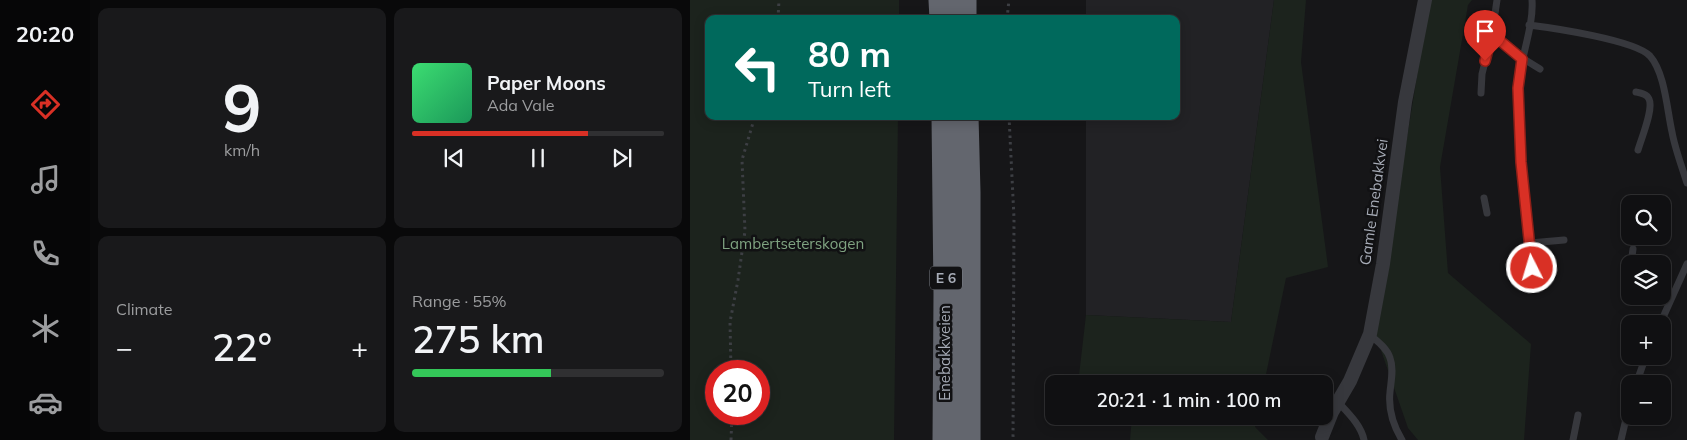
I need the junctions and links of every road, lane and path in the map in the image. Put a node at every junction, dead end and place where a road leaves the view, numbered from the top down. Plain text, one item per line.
1 (779, 0) edge
2 (941, 0) edge
3 (964, 0) edge
4 (1009, 0) edge
5 (1425, 0) edge
6 (1497, 0) edge
7 (1532, 0) edge
8 (778, 15) edge
9 (942, 15) edge
10 (964, 15) edge
11 (1007, 15) edge
12 (1529, 26) junction
13 (1492, 34) junction
14 (1522, 59) junction
15 (1540, 69) dead end
16 (1636, 92) dead end
17 (1481, 93) dead end
18 (754, 120) edge
19 (944, 120) edge
20 (966, 120) edge
21 (1009, 120) edge
22 (1638, 150) dead end
23 (1687, 183) edge
24 (1484, 198) dead end
25 (1487, 213) dead end
26 (1564, 240) dead end
27 (1530, 243) junction
28 (1633, 249) dead end
29 (1632, 255) edge
30 (1687, 264) edge
31 (1534, 281) dead end
32 (1664, 315) edge
33 (1370, 334) junction
34 (731, 360) edge
35 (1338, 402) junction
36 (1578, 415) dead end
37 (732, 425) edge
38 (1625, 425) edge
39 (1322, 439) edge
40 (731, 440) edge
41 (945, 440) edge
42 (968, 440) edge
43 (1013, 440) edge
44 (1364, 440) edge
45 (1402, 440) edge
46 (1573, 440) edge
47 (1621, 440) edge

1 - 8 path
2 - 9 highway
3 - 10 highway
4 - 11 path
5 - 33 street, Gamle Enebakkvei
6 - 13 lane
7 - 12 lane
12 - 14 lane
12 - 23 lane
13 - 14 lane
13 - 17 lane
14 - 15 lane
14 - 27 lane
16 - 22 lane
18 - 34 path
19 - 41 highway, Enebakkveien / E 6
20 - 42 highway, Enebakkveien / E 6
21 - 43 path
24 - 25 lane
26 - 27 lane
27 - 31 lane
28 - 29 lane
30 - 32 lane
33 - 35 street, Gamle Enebakkvei
33 - 45 lane
35 - 39 street, Gamle Enebakkvei
35 - 44 lane
36 - 46 lane
37 - 40 path
38 - 47 lane

